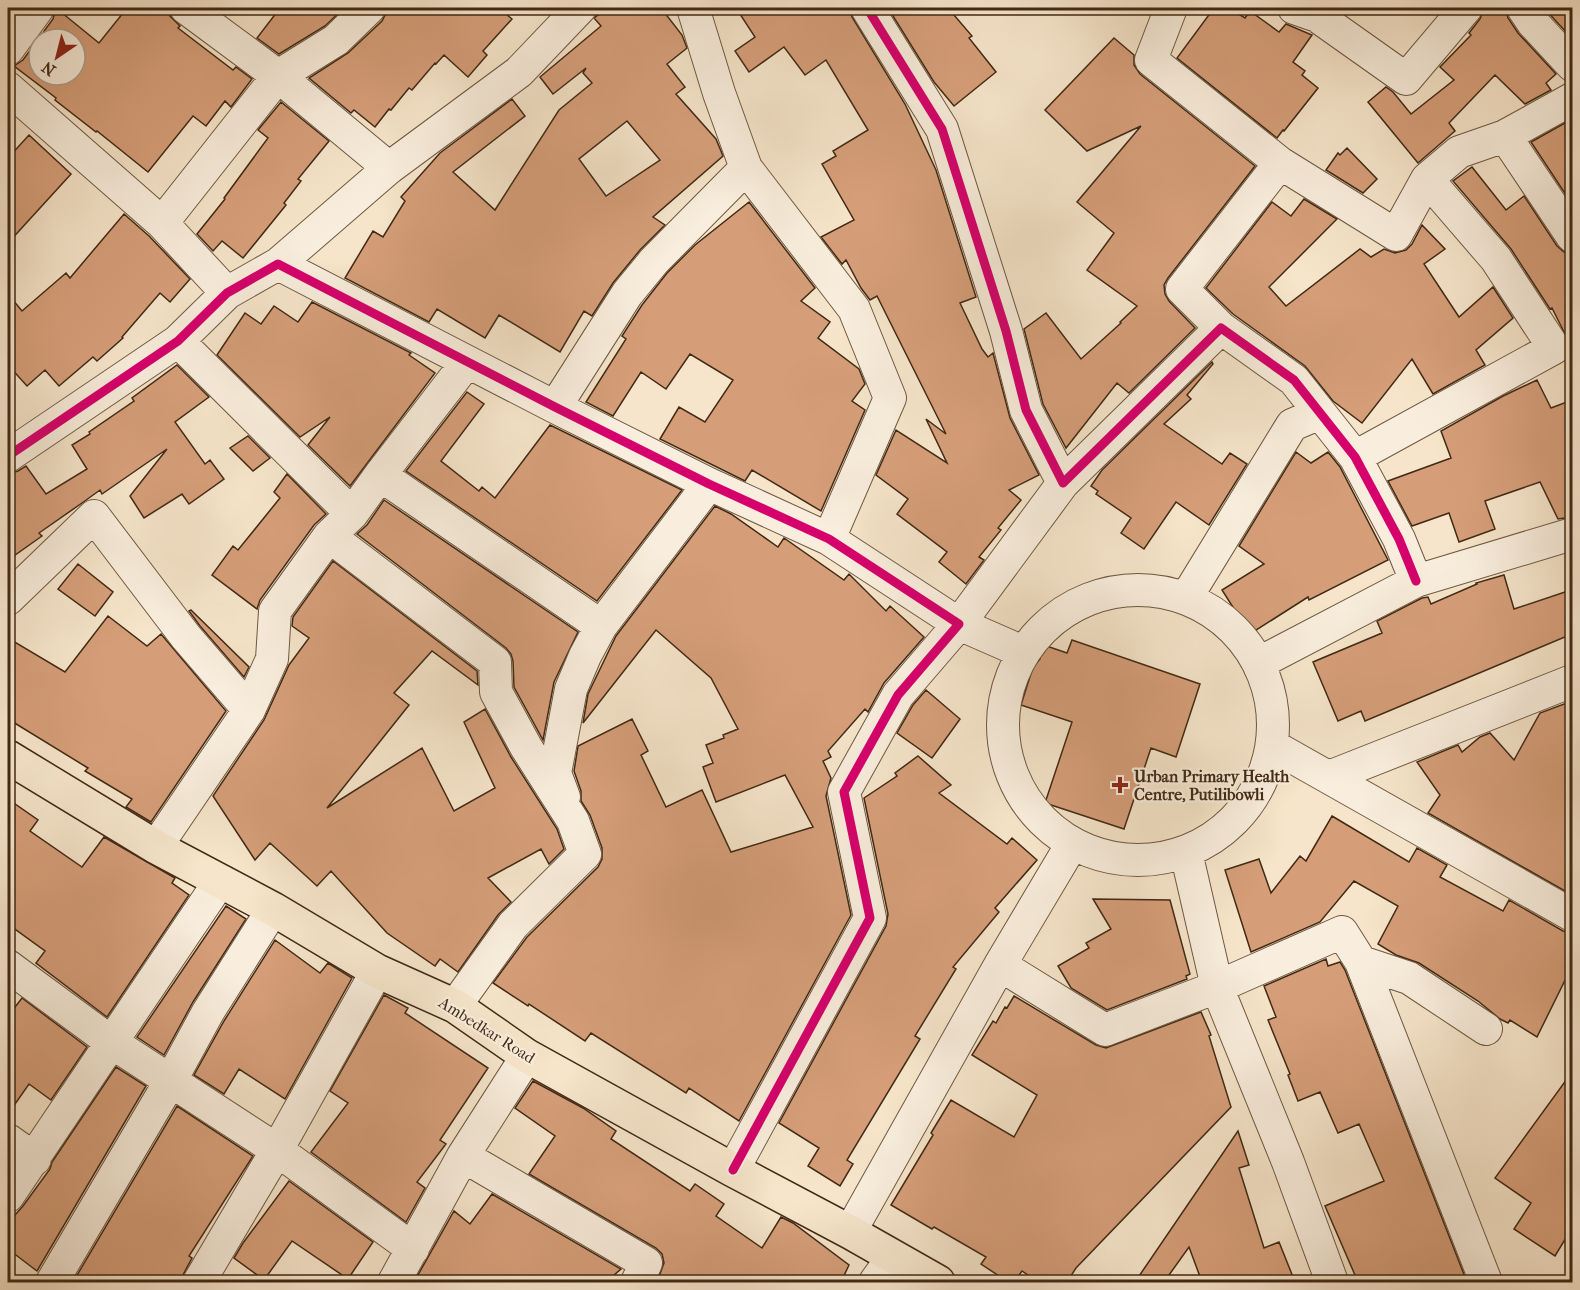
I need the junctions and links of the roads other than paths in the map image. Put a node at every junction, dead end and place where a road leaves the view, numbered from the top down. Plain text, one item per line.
1 (38, 8) edge
2 (186, 8) edge
3 (369, 8) edge
4 (580, 8) edge
5 (693, 8) edge
6 (867, 8) edge
7 (1171, 8) edge
8 (1294, 8) edge
9 (1466, 8) edge
10 (1523, 8) edge
11 (8, 49) edge
12 (1572, 65) edge
13 (278, 76) junction
14 (8, 88) edge
15 (1572, 99) edge
16 (1505, 136) junction
17 (1280, 163) junction
18 (388, 168) junction
19 (747, 168) junction
20 (1427, 179) junction
21 (162, 223) junction
22 (1572, 236) edge
23 (278, 264) junction
24 (227, 292) junction
25 (1221, 328) junction
26 (178, 341) junction
27 (467, 362) junction
28 (555, 407) junction
29 (8, 456) edge
30 (1355, 457) junction
31 (380, 475) junction
32 (1063, 483) junction
33 (709, 484) junction
34 (352, 514) junction
35 (1572, 534) edge
36 (329, 536) junction
37 (829, 539) junction
38 (1416, 580) junction
39 (1186, 598) junction
40 (8, 599) edge
41 (959, 624) junction
42 (601, 626) junction
43 (1023, 652) junction
44 (1259, 663) junction
45 (1572, 681) edge
46 (249, 710) junction
47 (1273, 746) junction
48 (8, 758) edge
49 (1329, 777) junction
50 (573, 821) junction
51 (1072, 844) junction
52 (156, 847) junction
53 (1186, 852) junction
54 (220, 881) junction
55 (273, 909) junction
56 (1572, 915) edge
57 (1361, 962) junction
58 (1000, 965) junction
59 (8, 966) edge
60 (377, 971) junction
61 (1217, 987) junction
62 (454, 1006) junction
63 (1486, 1029) dead end
64 (111, 1042) junction
65 (527, 1056) junction
66 (171, 1080) junction
67 (8, 1140) edge
68 (278, 1150) junction
69 (463, 1156) junction
70 (34, 1159) junction
71 (733, 1170) junction
72 (8, 1196) edge
73 (850, 1232) junction
74 (414, 1249) junction
75 (884, 1270) edge
76 (52, 1282) edge
77 (199, 1282) edge
78 (394, 1282) edge
79 (637, 1282) edge
80 (938, 1282) edge
81 (1332, 1282) edge
82 (1486, 1282) edge

1 - 11 street
2 - 13 street
3 - 13 street
4 - 18 street
5 - 19 street
6 - 32 street
7 - 17 street
8 - 9 street
10 - 12 street
13 - 18 street
13 - 21 street
14 - 21 street
15 - 16 street
16 - 20 street
16 - 22 street
17 - 20 street
17 - 25 street
18 - 23 street
19 - 28 street
19 - 37 street
20 - 30 street
21 - 24 street
23 - 24 street
23 - 27 street
24 - 26 street
25 - 30 street
25 - 32 street
26 - 29 street
26 - 34 street
27 - 28 street
27 - 31 street
28 - 33 street
30 - 38 street
30 - 39 street
31 - 34 street
31 - 42 street
32 - 41 street
33 - 37 street
33 - 42 street
34 - 36 street
35 - 38 street
36 - 46 street
36 - 50 street
37 - 41 street
38 - 44 street
39 - 43 street
39 - 44 street
40 - 46 street
41 - 43 street
41 - 71 street
42 - 50 street
43 - 51 street
44 - 47 street
45 - 49 street
46 - 52 street
47 - 49 street
47 - 53 street
48 - 52 main road, Ambedkar Road
49 - 56 street
50 - 62 street
51 - 53 street
51 - 58 street
52 - 54 main road, Ambedkar Road
53 - 61 street
54 - 55 main road, Ambedkar Road
54 - 64 street
55 - 60 main road, Ambedkar Road
55 - 66 street
57 - 61 street
57 - 63 street
57 - 82 street
58 - 61 street
58 - 73 street
59 - 64 street
60 - 62 main road, Ambedkar Road
60 - 68 street
61 - 81 street
62 - 65 main road, Ambedkar Road
64 - 66 street
64 - 70 street
65 - 69 street
65 - 71 main road, Ambedkar Road
66 - 68 street
66 - 76 street
67 - 70 street
68 - 74 street
68 - 77 street
69 - 74 street
69 - 79 street
70 - 72 street
71 - 73 main road, Ambedkar Road
73 - 75 main road, Ambedkar Road
74 - 78 street
75 - 80 main road, Ambedkar Road

